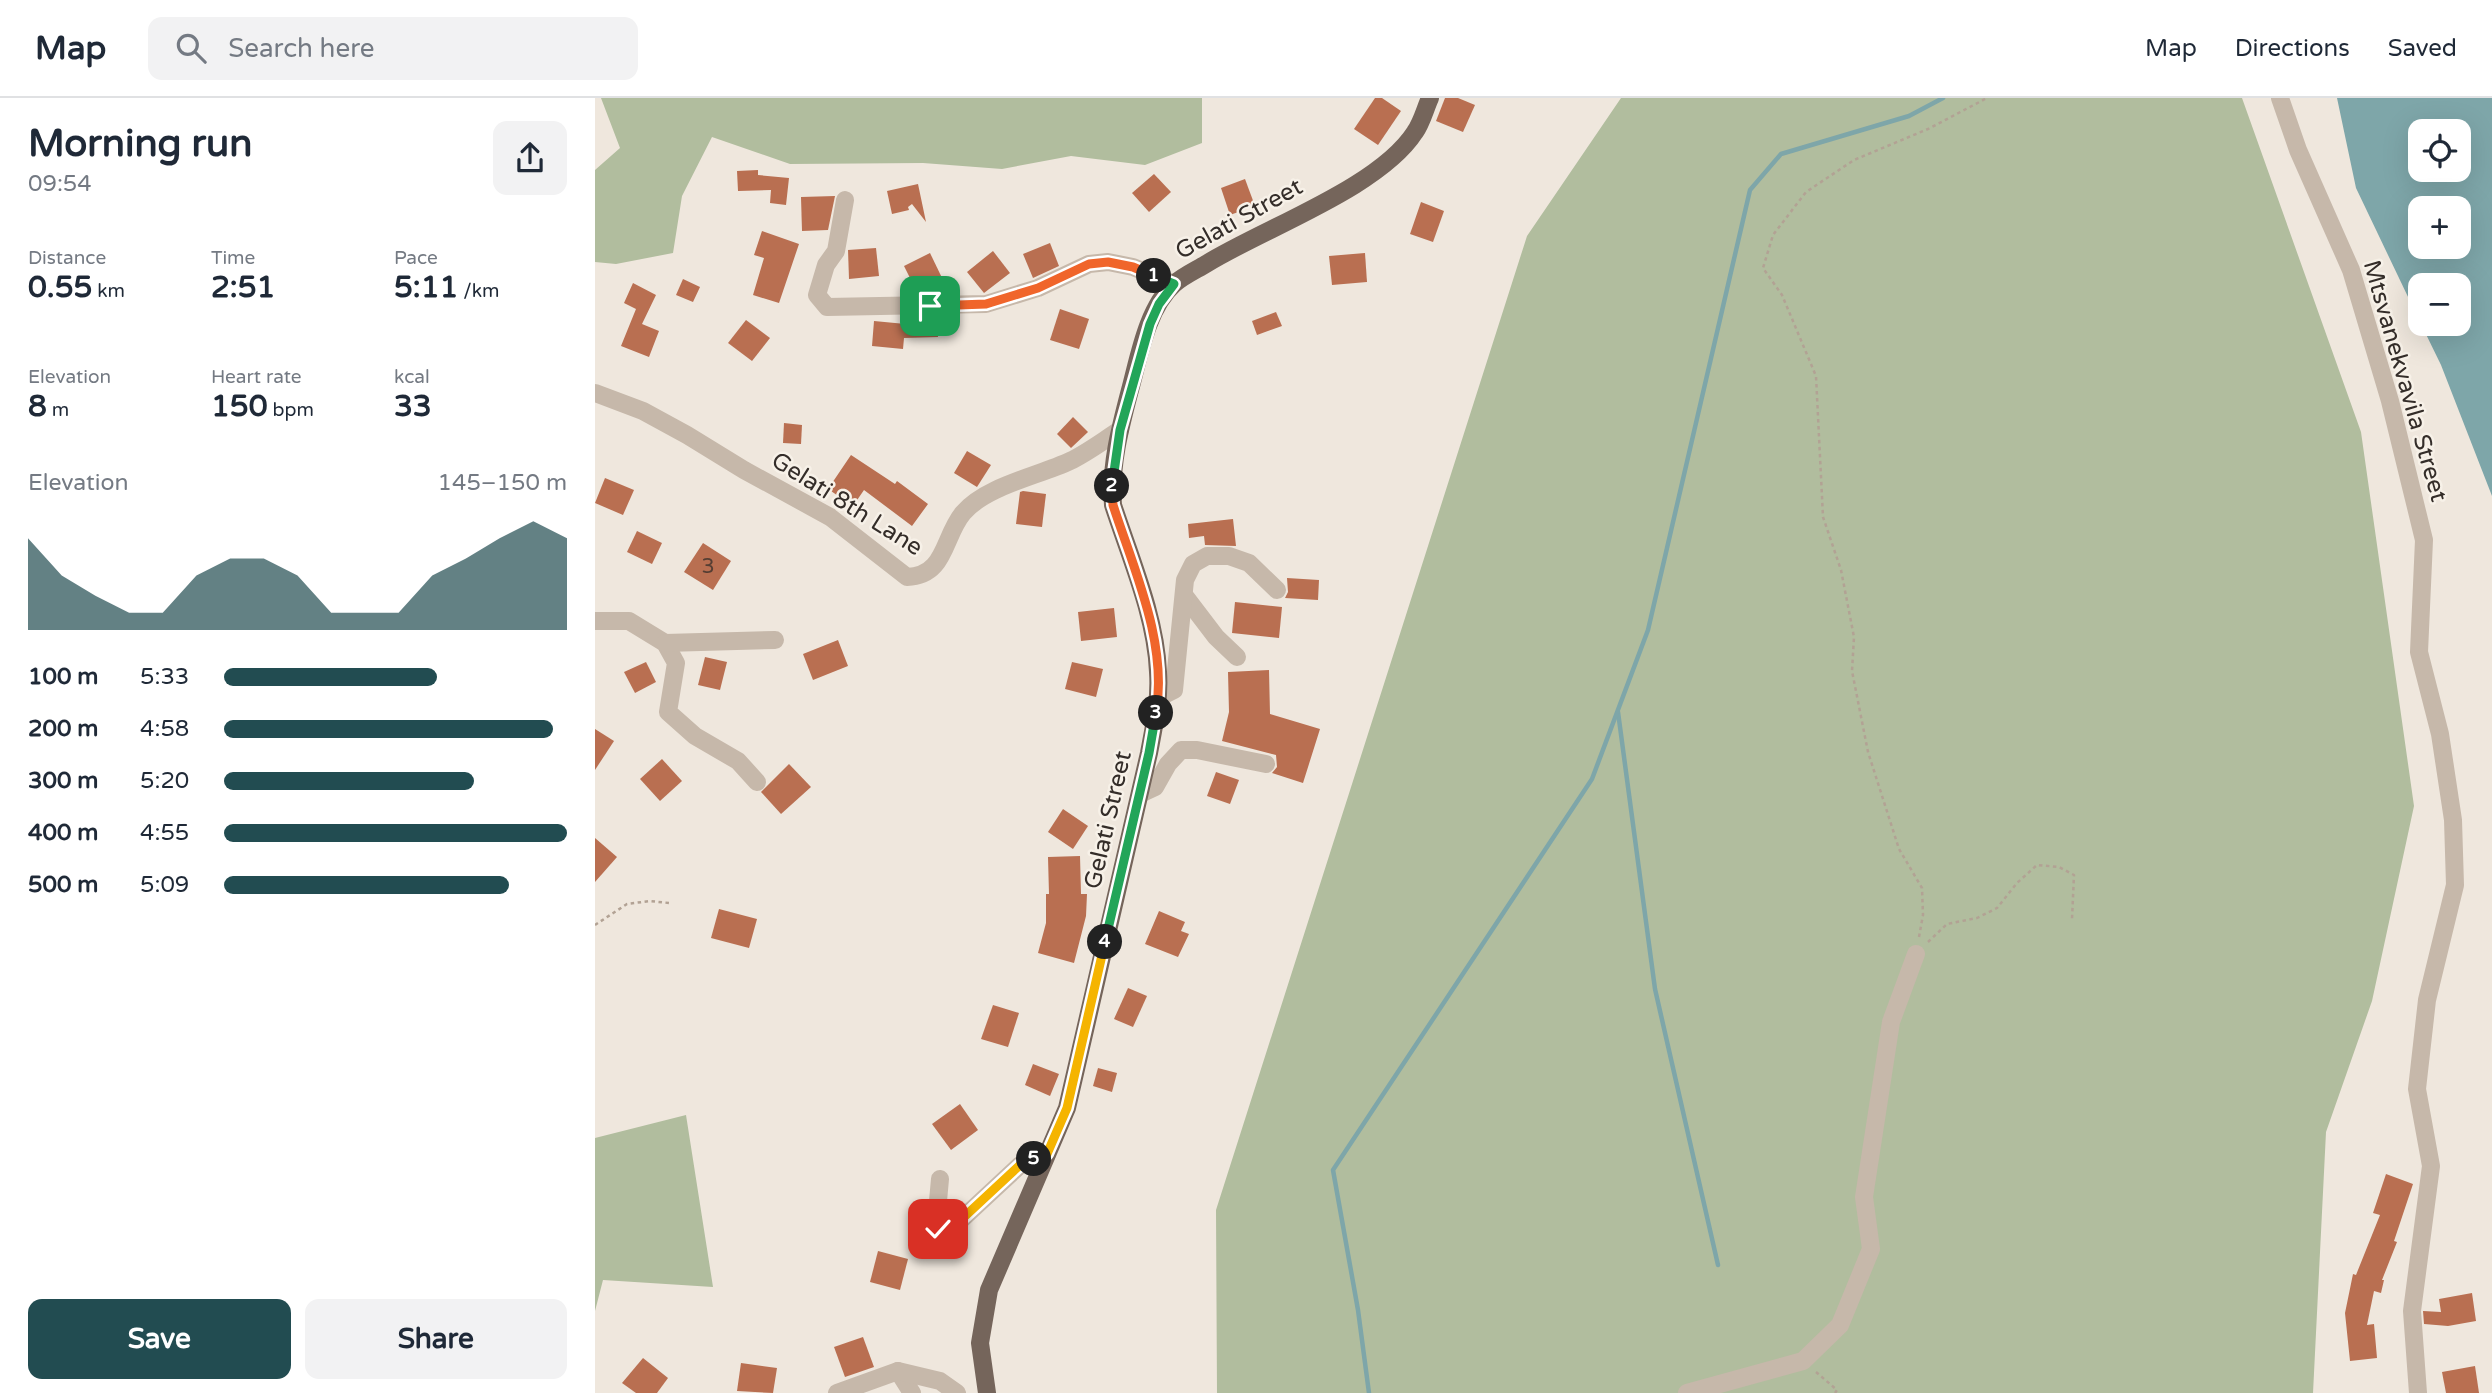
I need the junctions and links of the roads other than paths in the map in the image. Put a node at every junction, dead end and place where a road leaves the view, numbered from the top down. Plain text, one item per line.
1 (1430, 98) edge
2 (2280, 98) edge
3 (845, 200) dead end
4 (1174, 284) junction
5 (595, 393) edge
6 (1120, 430) junction
7 (1277, 590) dead end
8 (1184, 595) junction
9 (595, 621) edge
10 (775, 640) dead end
11 (665, 643) junction
12 (1237, 657) dead end
13 (1158, 698) junction
14 (1266, 764) dead end
15 (757, 782) dead end
16 (1140, 794) junction
17 (1916, 954) road end
18 (1047, 1154) junction
19 (940, 1179) dead end
20 (898, 1371) junction
21 (837, 1393) edge
22 (912, 1393) edge
23 (957, 1393) edge
24 (987, 1393) edge
25 (1687, 1393) edge
26 (2417, 1393) edge

1 - 4 main road, Gelati Street
2 - 26 street, Mtsvanekvavila Street
3 - 4 street
4 - 6 main road, Gelati Street
5 - 6 street, Gelati 8th Lane
6 - 13 main road, Gelati Street
7 - 8 street
8 - 12 street
8 - 13 street
9 - 11 street
10 - 11 street
11 - 15 street
13 - 16 main road, Gelati Street
14 - 16 street
16 - 18 main road, Gelati Street
17 - 25 street
18 - 19 street
18 - 24 main road, Gelati Street
20 - 21 street
20 - 22 street
20 - 23 street

